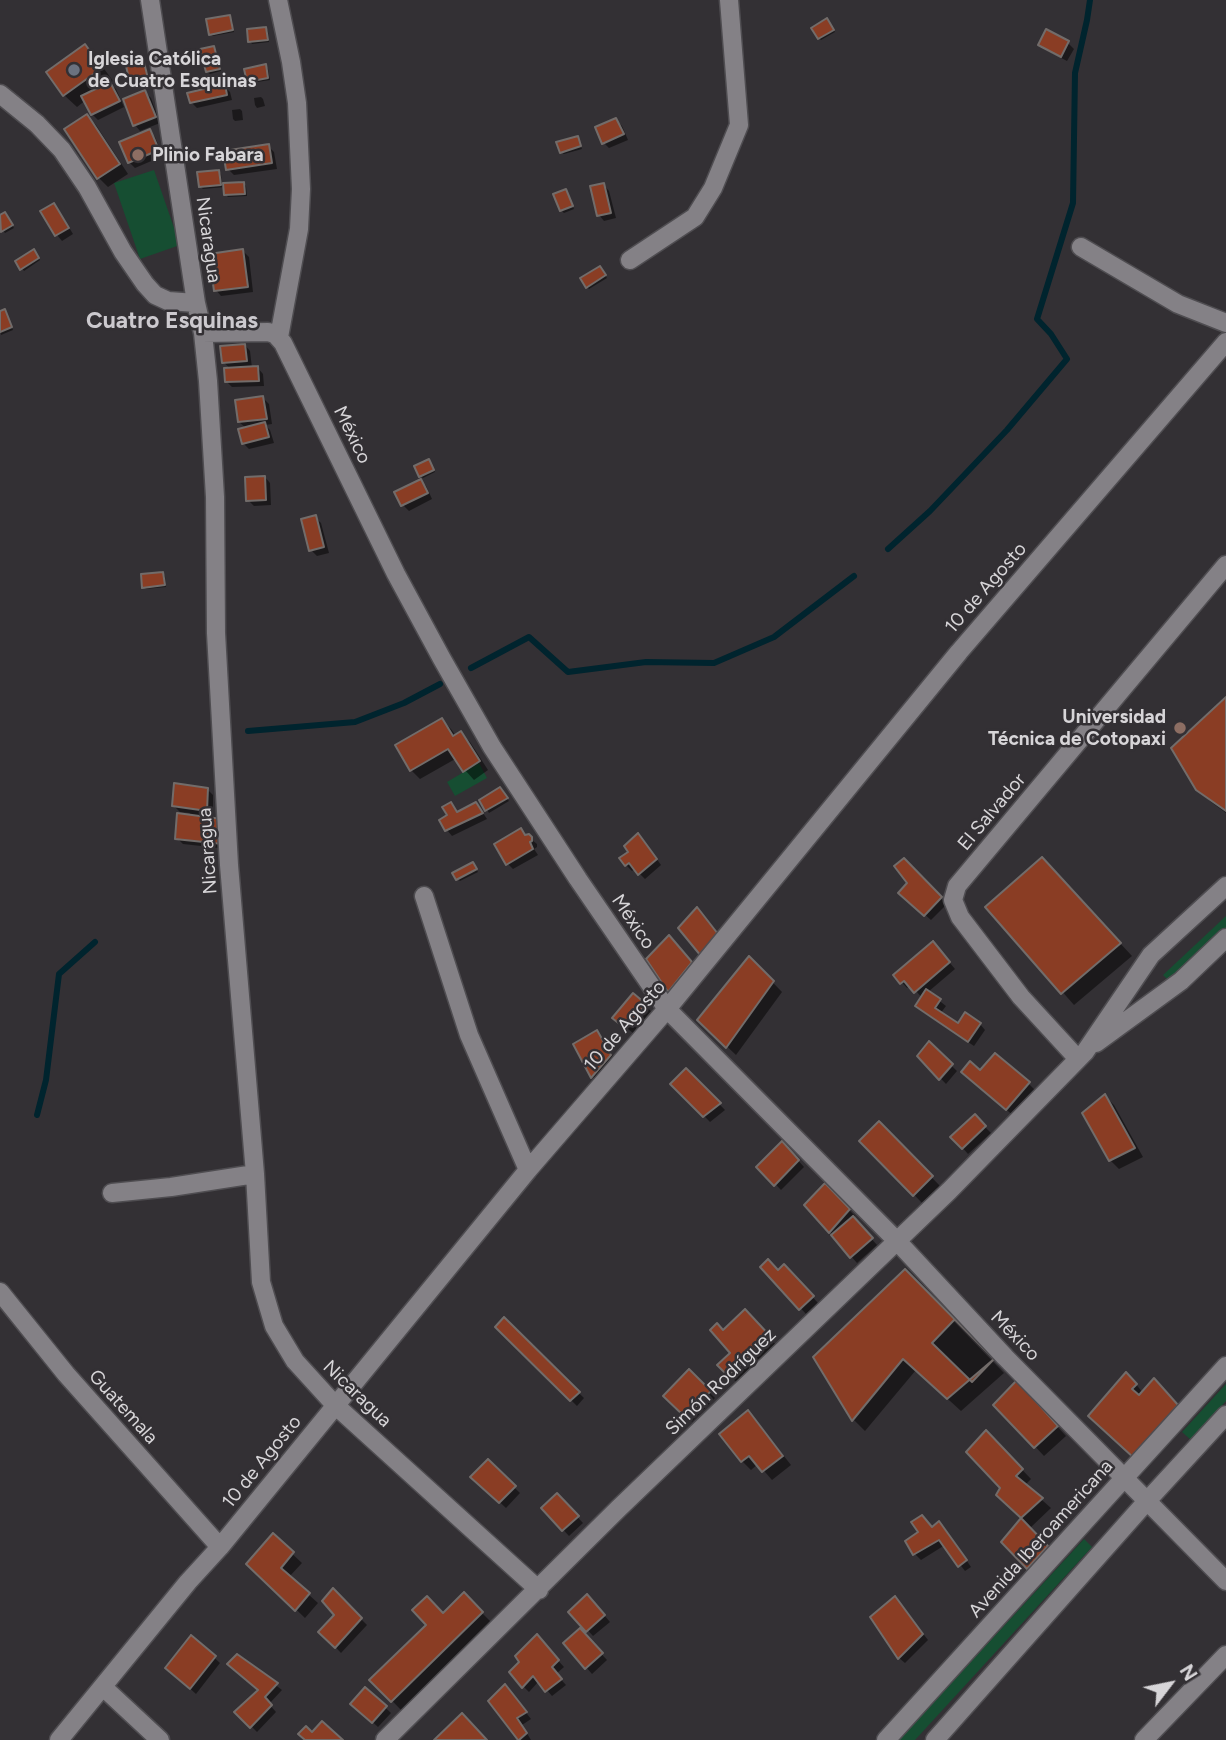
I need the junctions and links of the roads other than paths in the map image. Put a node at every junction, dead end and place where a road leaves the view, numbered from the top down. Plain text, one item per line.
1 (150, 0) edge
2 (278, 0) edge
3 (729, 0) edge
4 (0, 94) edge
5 (1081, 247) dead end
6 (630, 260) dead end
7 (196, 303) junction
8 (1226, 323) edge
9 (203, 333) junction
10 (279, 337) junction
11 (1226, 342) edge
12 (1226, 565) edge
13 (1226, 886) edge
14 (424, 896) dead end
15 (1226, 938) edge
16 (667, 1009) junction
17 (1082, 1056) junction
18 (528, 1170) junction
19 (255, 1174) junction
20 (112, 1193) dead end
21 (897, 1241) junction
22 (0, 1292) edge
23 (1226, 1366) edge
24 (335, 1405) junction
25 (1226, 1415) edge
26 (1125, 1478) junction
27 (1147, 1501) junction
28 (220, 1547) junction
29 (1226, 1581) edge
30 (539, 1590) junction
31 (1226, 1655) edge
32 (103, 1687) junction
33 (59, 1740) edge
34 (160, 1740) edge
35 (385, 1740) edge
36 (886, 1740) edge
37 (935, 1740) edge
38 (1144, 1740) edge

1 - 7 street, Nicaragua
2 - 10 street
3 - 6 street
4 - 7 street
5 - 8 street
7 - 9 street, Nicaragua
9 - 10 street
9 - 19 street, Nicaragua
10 - 16 street, México
11 - 16 street, 10 de Agosto
12 - 17 street, El Salvador
13 - 17 street
14 - 18 street
15 - 17 street
16 - 18 street, 10 de Agosto
16 - 21 street, México
17 - 21 street, Simón Rodríguez
18 - 24 street, 10 de Agosto
19 - 20 street
19 - 24 street, Nicaragua
21 - 26 street, México
21 - 30 street, Simón Rodríguez
22 - 28 street, Guatemala
23 - 26 street, Avenida Iberoamericana
24 - 28 street, 10 de Agosto
24 - 30 street, Nicaragua
25 - 27 street
26 - 27 street, México
26 - 36 street, Avenida Iberoamericana
27 - 29 street, México
27 - 37 street
28 - 32 street, 10 de Agosto
30 - 35 street, Simón Rodríguez
31 - 38 street
32 - 33 street, 10 de Agosto
32 - 34 street

